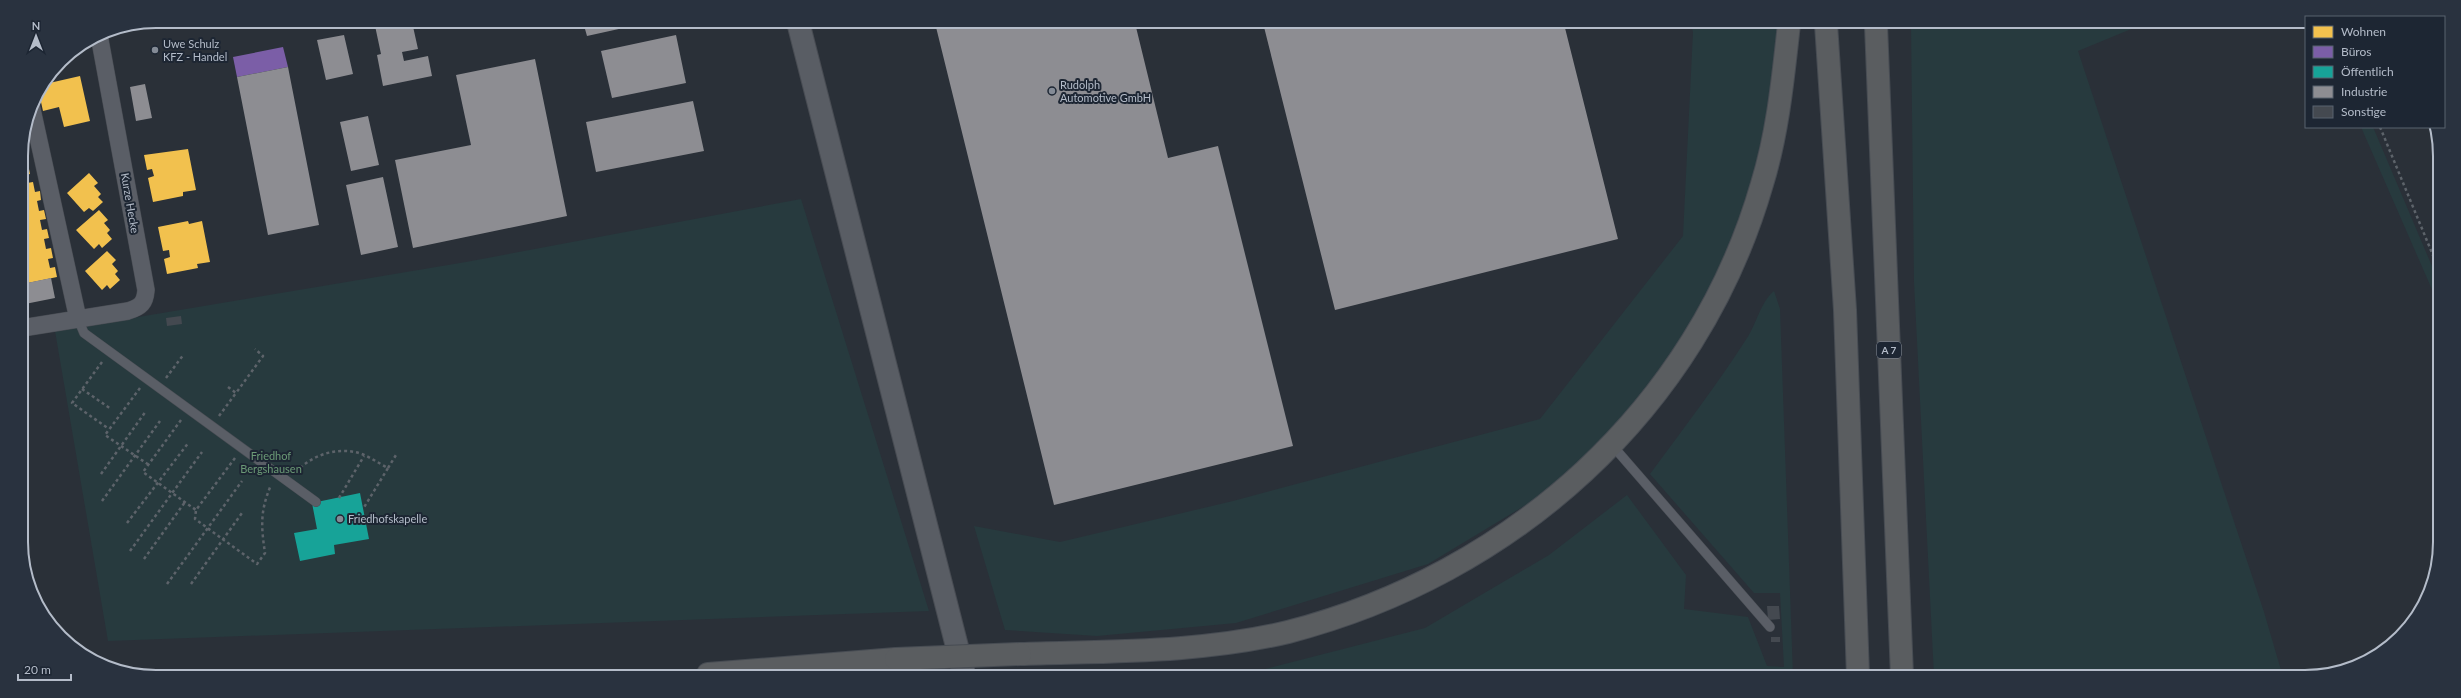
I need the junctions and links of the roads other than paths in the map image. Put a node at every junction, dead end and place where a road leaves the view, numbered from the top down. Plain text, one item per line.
1 (801, 28) edge
2 (1789, 28) edge
3 (1826, 28) edge
4 (1876, 28) edge
5 (100, 41) edge
6 (34, 118) edge
7 (78, 319) junction
8 (28, 327) edge
9 (1612, 445) junction
10 (316, 502) dead end
11 (1770, 628) dead end
12 (758, 670) edge
13 (963, 670) edge
14 (1858, 670) edge
15 (1902, 670) edge

1 - 13 main road
2 - 9 highway
3 - 14 highway
4 - 15 highway, A 7
5 - 7 street, Kurze Hecke
6 - 7 street
7 - 8 street, Kurze Hecke
7 - 10 lane
9 - 11 lane
9 - 12 highway, bridge

